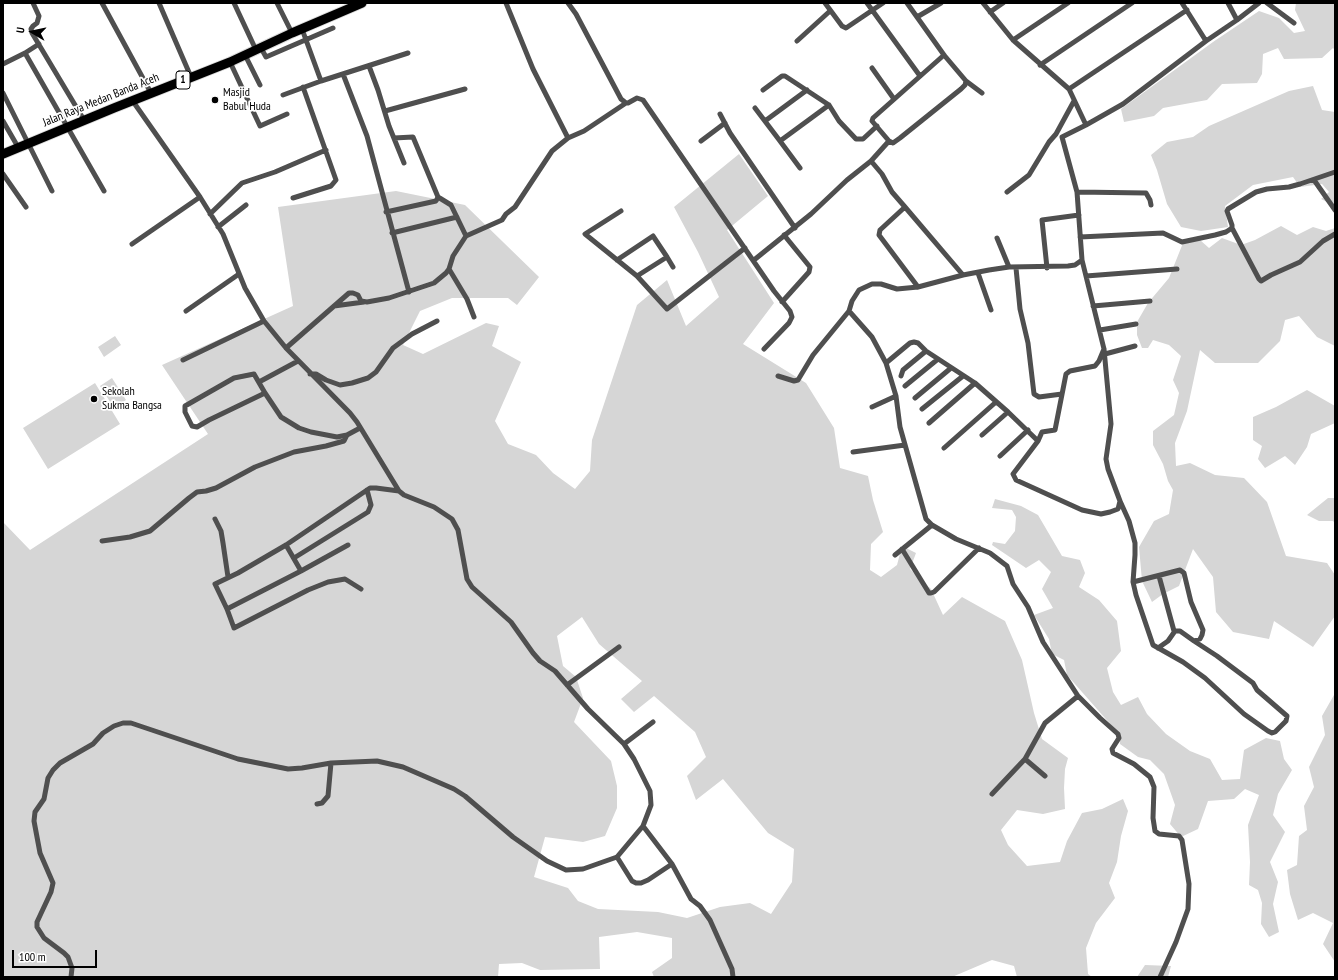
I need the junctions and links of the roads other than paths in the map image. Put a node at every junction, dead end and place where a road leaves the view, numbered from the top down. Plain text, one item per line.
1 (33, 3) edge
2 (102, 3) edge
3 (159, 3) edge
4 (234, 3) edge
5 (277, 3) edge
6 (362, 3) edge
7 (506, 3) edge
8 (568, 3) edge
9 (825, 3) edge
10 (867, 3) edge
11 (883, 3) edge
12 (907, 3) edge
13 (941, 3) edge
14 (983, 3) edge
15 (1003, 3) edge
16 (1068, 3) edge
17 (1132, 3) edge
18 (1182, 3) edge
19 (1228, 3) edge
20 (1259, 3) edge
21 (1267, 3) edge
22 (1187, 10) junction
23 (830, 11) junction
24 (872, 11) junction
25 (990, 12) junction
26 (917, 17) junction
27 (1237, 20) junction
28 (1294, 23) dead end
29 (333, 28) dead end
30 (302, 29) junction
31 (292, 33) junction
32 (305, 40) junction
33 (1013, 40) junction
34 (797, 41) dead end
35 (1206, 41) junction
36 (39, 44) junction
37 (259, 49) junction
38 (26, 53) junction
39 (408, 53) dead end
40 (245, 55) junction
41 (944, 55) junction
42 (230, 62) junction
43 (3, 64) edge
44 (1040, 65) junction
45 (369, 66) junction
46 (872, 68) dead end
47 (343, 74) junction
48 (920, 76) junction
49 (191, 77) junction
50 (321, 81) junction
51 (966, 81) junction
52 (260, 85) dead end
53 (303, 87) junction
54 (465, 89) dead end
55 (1069, 89) junction
56 (763, 90) dead end
57 (807, 90) junction
58 (3, 93) edge
59 (151, 93) junction
60 (982, 93) dead end
61 (283, 96) dead end
62 (894, 99) junction
63 (132, 100) junction
64 (1074, 101) junction
65 (626, 103) junction
66 (829, 105) junction
67 (755, 108) dead end
68 (385, 111) junction
69 (286, 114) dead end
70 (720, 114) dead end
71 (84, 120) junction
72 (3, 121) edge
73 (765, 121) junction
74 (725, 123) junction
75 (1086, 125) junction
76 (877, 126) junction
77 (67, 127) junction
78 (1056, 134) junction
79 (1062, 137) junction
80 (394, 138) junction
81 (568, 138) junction
82 (701, 141) dead end
83 (780, 141) junction
84 (889, 141) junction
85 (28, 142) junction
86 (18, 147) junction
87 (326, 150) junction
88 (3, 154) edge
89 (871, 161) junction
90 (404, 163) dead end
91 (800, 168) dead end
92 (1335, 172) edge
93 (3, 174) edge
94 (1314, 180) junction
95 (52, 191) dead end
96 (104, 191) dead end
97 (1007, 192) dead end
98 (1077, 192) junction
99 (200, 197) junction
100 (438, 197) junction
101 (293, 198) dead end
102 (246, 205) dead end
103 (1150, 205) dead end
104 (26, 207) dead end
105 (905, 207) junction
106 (1335, 210) edge
107 (621, 211) dead end
108 (386, 212) junction
109 (210, 214) junction
110 (1079, 215) junction
111 (457, 217) junction
112 (218, 227) junction
113 (795, 228) junction
114 (1232, 228) junction
115 (392, 233) junction
116 (1335, 234) edge
117 (784, 235) junction
118 (466, 236) junction
119 (1080, 237) junction
120 (997, 238) dead end
121 (132, 244) dead end
122 (745, 248) junction
123 (667, 257) junction
124 (617, 260) junction
125 (754, 260) junction
126 (1082, 260) junction
127 (673, 267) dead end
128 (1009, 268) junction
129 (1016, 268) junction
130 (1047, 268) junction
131 (450, 269) junction
132 (1177, 269) dead end
133 (978, 272) junction
134 (239, 274) junction
135 (963, 275) junction
136 (637, 276) junction
137 (1086, 276) junction
138 (918, 288) junction
139 (409, 292) junction
140 (1150, 301) dead end
141 (364, 302) junction
142 (782, 302) junction
143 (334, 306) junction
144 (1093, 306) junction
145 (991, 310) dead end
146 (186, 311) dead end
147 (849, 311) junction
148 (474, 317) dead end
149 (264, 321) junction
150 (437, 321) dead end
151 (1136, 324) dead end
152 (1100, 330) junction
153 (1135, 346) dead end
154 (286, 348) junction
155 (764, 349) dead end
156 (926, 351) junction
157 (1105, 352) junction
158 (938, 359) junction
159 (183, 360) dead end
160 (298, 361) junction
161 (886, 363) junction
162 (951, 368) junction
163 (310, 374) junction
164 (778, 376) dead end
165 (901, 376) dead end
166 (963, 376) junction
167 (259, 382) junction
168 (975, 383) junction
169 (905, 386) dead end
170 (265, 394) junction
171 (1062, 394) junction
172 (896, 396) junction
173 (915, 398) dead end
174 (996, 402) junction
175 (872, 407) dead end
176 (922, 409) dead end
177 (1008, 412) junction
178 (929, 423) dead end
179 (360, 428) junction
180 (1028, 430) junction
181 (347, 435) junction
182 (982, 435) dead end
183 (1038, 441) junction
184 (905, 445) junction
185 (944, 448) dead end
186 (853, 452) dead end
187 (1000, 456) dead end
188 (367, 490) junction
189 (399, 492) junction
190 (1120, 501) junction
191 (215, 519) dead end
192 (932, 525) junction
193 (102, 541) dead end
194 (286, 545) junction
195 (348, 546) dead end
196 (979, 548) junction
197 (902, 549) junction
198 (896, 555) dead end
199 (294, 558) junction
200 (301, 571) junction
201 (1160, 576) junction
202 (228, 577) junction
203 (1133, 582) junction
204 (361, 589) dead end
205 (227, 609) junction
206 (1174, 631) junction
207 (1194, 641) junction
208 (619, 647) dead end
209 (1158, 648) junction
210 (567, 685) junction
211 (1078, 696) junction
212 (653, 722) dead end
213 (624, 744) junction
214 (1025, 759) junction
215 (331, 763) junction
216 (1045, 776) dead end
217 (992, 794) dead end
218 (317, 804) dead end
219 (643, 826) junction
220 (617, 857) junction
221 (672, 864) junction
222 (71, 977) edge
223 (733, 977) edge
224 (1160, 977) edge

1 - 36 street
2 - 59 street
3 - 49 street
4 - 37 street
5 - 31 street
6 - 30 highway, Jalan Raya Medan Banda Aceh / 1
7 - 81 street
8 - 65 street
9 - 23 street
10 - 24 street
11 - 24 street
12 - 26 street
13 - 26 street
14 - 25 street
15 - 25 street
16 - 33 street
17 - 44 street
18 - 22 street
19 - 27 street
20 - 27 street
21 - 28 street
22 - 35 street
22 - 55 street
23 - 24 street
23 - 34 street
24 - 48 street
25 - 33 street
26 - 41 street
27 - 35 street
29 - 32 street
30 - 31 highway, Jalan Raya Medan Banda Aceh / 1
30 - 32 street
31 - 37 highway, Jalan Raya Medan Banda Aceh / 1
32 - 37 street
32 - 50 street
33 - 44 street
35 - 75 street
36 - 38 street
36 - 71 street
37 - 40 highway, Jalan Raya Medan Banda Aceh / 1
38 - 43 street
38 - 77 street
39 - 45 street
40 - 42 highway, Jalan Raya Medan Banda Aceh / 1
40 - 52 street
41 - 48 street
41 - 51 street
42 - 49 highway, Jalan Raya Medan Banda Aceh / 1
42 - 69 street
44 - 55 street
45 - 47 street
45 - 68 street
46 - 62 street
47 - 50 street
47 - 108 street
48 - 62 street
49 - 59 highway, Jalan Raya Medan Banda Aceh / 1
50 - 53 street
51 - 60 street
51 - 84 street
53 - 61 street
53 - 87 street
54 - 68 street
55 - 64 street
56 - 57 street
57 - 66 street
57 - 73 street
58 - 85 street
59 - 63 highway, Jalan Raya Medan Banda Aceh / 1
62 - 76 street
63 - 71 highway, Jalan Raya Medan Banda Aceh / 1
63 - 99 street
64 - 75 street
64 - 78 street
65 - 81 street
65 - 122 street
66 - 76 street
66 - 83 street
67 - 73 street
68 - 80 street
70 - 74 street
71 - 77 highway, Jalan Raya Medan Banda Aceh / 1
72 - 86 street
73 - 83 street
74 - 82 street
74 - 113 street
75 - 79 street
76 - 84 street
77 - 85 highway, Jalan Raya Medan Banda Aceh / 1
77 - 96 street
78 - 79 street
78 - 97 street
79 - 98 street
80 - 90 street
80 - 100 street
81 - 118 street
83 - 91 street
84 - 89 street
85 - 86 highway, Jalan Raya Medan Banda Aceh / 1
85 - 95 street
86 - 88 highway, Jalan Raya Medan Banda Aceh / 1
87 - 101 street
87 - 109 street
89 - 105 street
89 - 113 street
92 - 94 street
93 - 104 street
94 - 106 street
94 - 114 street
98 - 103 street
98 - 110 street
99 - 109 street
99 - 121 street
100 - 108 street
100 - 111 street
102 - 112 street
105 - 135 street
105 - 138 street
107 - 124 street
108 - 115 street
109 - 112 street
110 - 119 street
110 - 130 street
111 - 115 street
111 - 118 street
112 - 134 street
113 - 117 street
114 - 116 street
114 - 119 street
115 - 139 street
117 - 125 street
117 - 142 street
118 - 131 street
119 - 126 street
120 - 128 street
122 - 125 street
122 - 136 street
123 - 124 street
123 - 127 street
123 - 136 street
124 - 136 street
125 - 142 street
126 - 130 street
126 - 137 street
128 - 129 street
128 - 133 street
129 - 130 street
129 - 171 street
131 - 139 street
131 - 148 street
132 - 137 street
133 - 135 street
133 - 145 street
134 - 146 street
134 - 149 street
135 - 138 street
137 - 144 street
138 - 147 street
139 - 141 street
140 - 144 street
141 - 143 street
141 - 143 street
142 - 155 street
143 - 154 street
144 - 152 street
147 - 161 street
147 - 164 street
149 - 154 street
149 - 159 street
150 - 163 street
151 - 152 street
152 - 157 street
153 - 157 street
154 - 160 street
156 - 158 street
156 - 161 street
156 - 165 street
157 - 171 street
157 - 190 street
158 - 162 street
158 - 169 street
160 - 163 street
160 - 167 street
161 - 172 street
162 - 166 street
162 - 173 street
163 - 179 street
166 - 168 street
166 - 176 street
167 - 170 street
167 - 170 street
168 - 174 street
168 - 178 street
170 - 181 street
171 - 183 street
172 - 175 street
172 - 184 street
174 - 177 street
174 - 185 street
177 - 180 street
177 - 182 street
179 - 181 street
179 - 189 street
180 - 183 street
180 - 187 street
181 - 193 street
183 - 190 street
184 - 186 street
184 - 192 street
188 - 189 street
188 - 194 street
188 - 199 street
189 - 210 street
190 - 203 street
191 - 202 street
192 - 196 street
192 - 197 street
194 - 199 street
194 - 202 street
195 - 200 street
196 - 197 street
196 - 211 street
197 - 198 street
199 - 200 street
200 - 205 street
201 - 203 street
201 - 206 street
201 - 207 street
202 - 205 street
203 - 209 street
204 - 205 street
206 - 207 street
206 - 209 street
207 - 209 street
208 - 210 street
210 - 213 street
211 - 214 street
211 - 224 street
212 - 213 street
213 - 219 street
214 - 216 street
214 - 217 street
215 - 218 street
215 - 220 street
215 - 222 street
219 - 220 street
219 - 221 street
220 - 221 street
221 - 223 street

